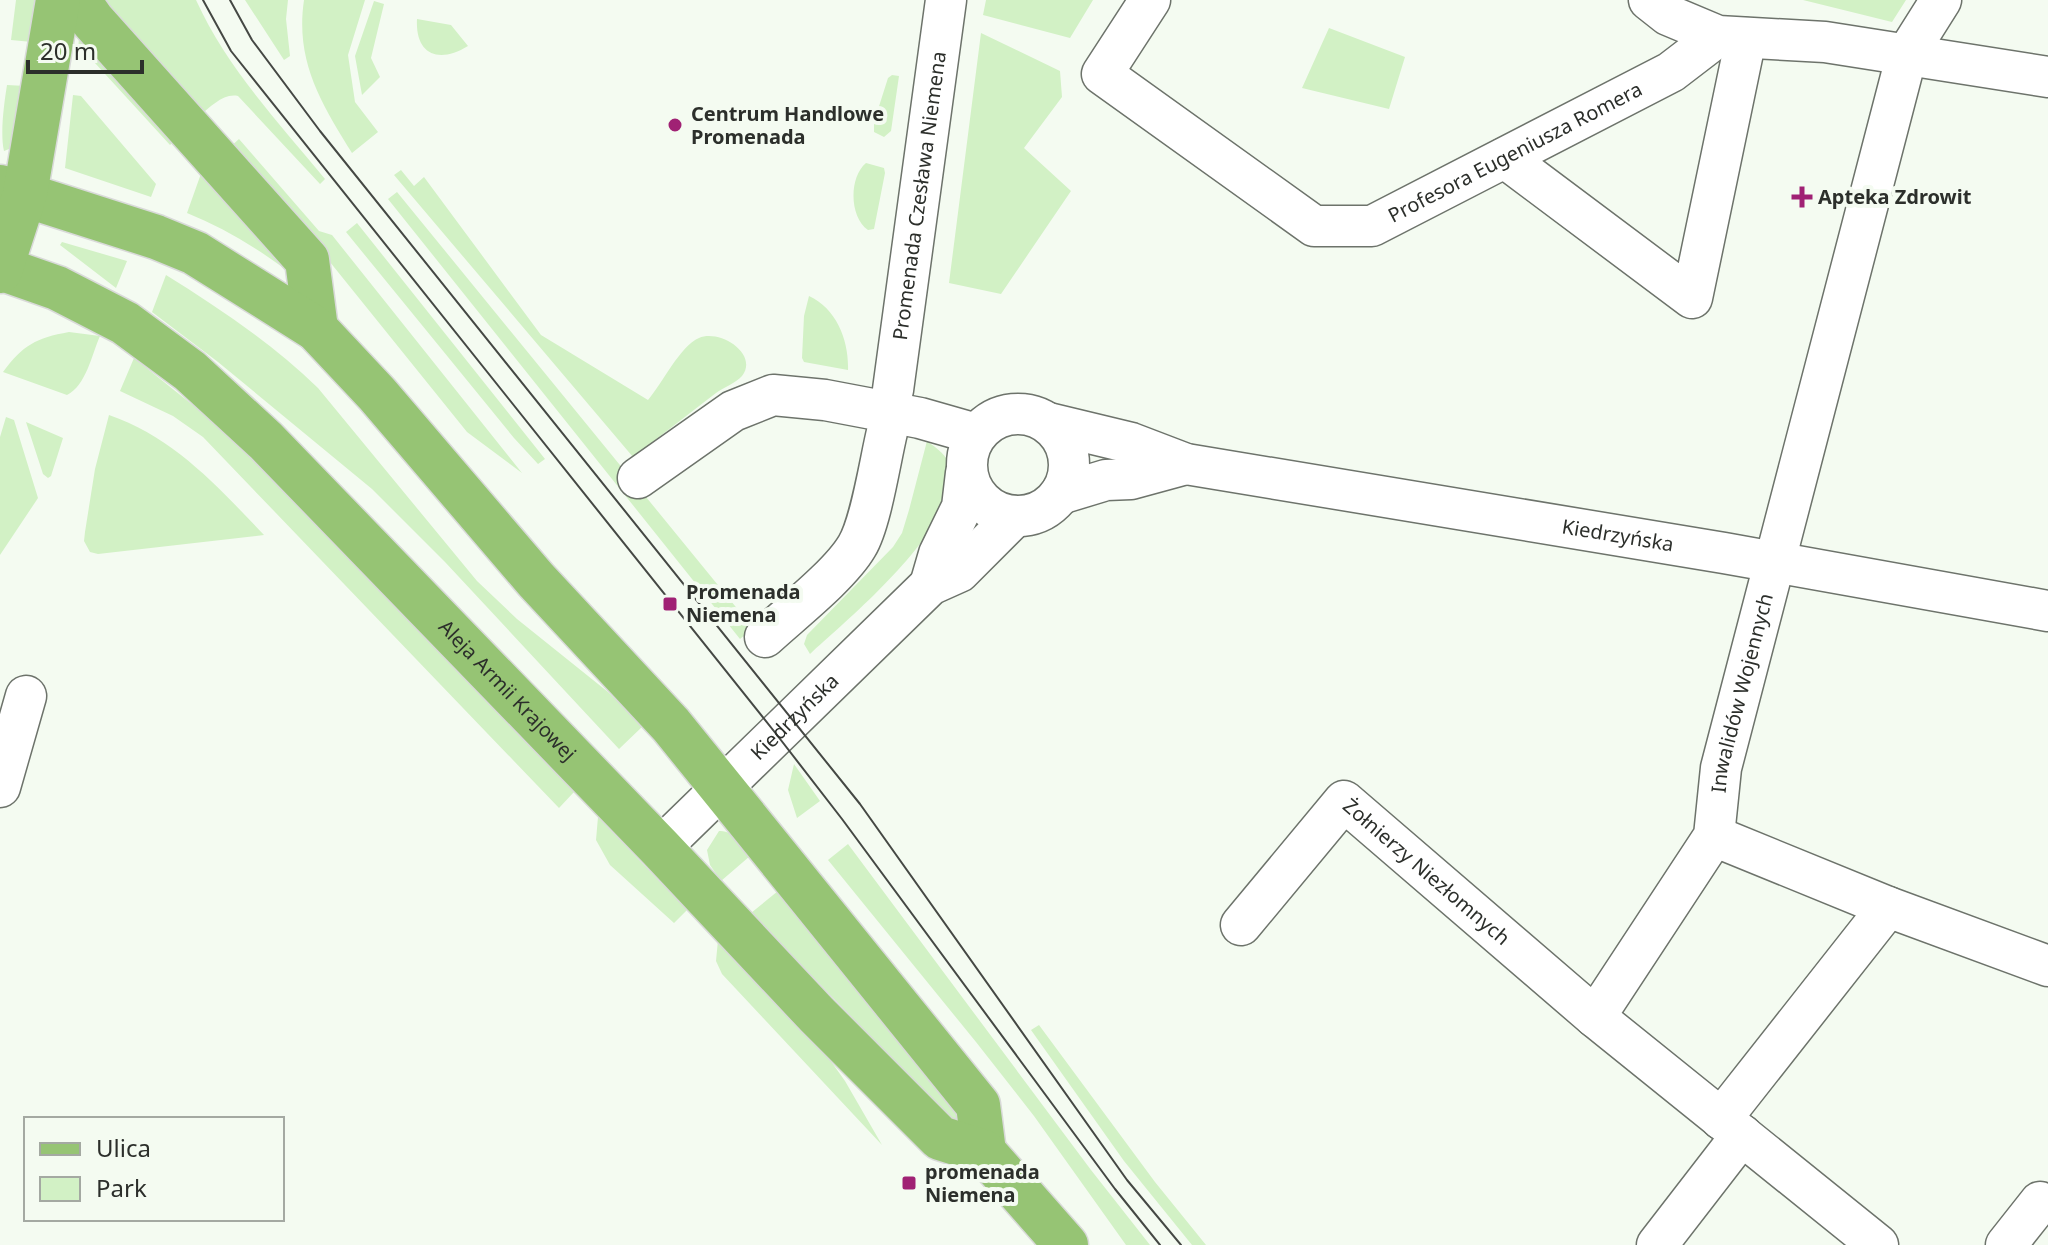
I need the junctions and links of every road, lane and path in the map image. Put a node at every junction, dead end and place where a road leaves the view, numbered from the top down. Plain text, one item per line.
1 (58, 0) edge
2 (78, 0) edge
3 (946, 0) edge
4 (1150, 0) edge
5 (1649, 0) edge
6 (1941, 0) edge
7 (1732, 37) junction
8 (1907, 54) junction
9 (2048, 77) edge
10 (1505, 158) junction
11 (12, 191) edge
12 (0, 269) edge
13 (316, 329) junction
14 (893, 390) dead end
15 (1048, 423) junction
16 (887, 432) dead end
17 (976, 434) junction
18 (1186, 464) junction
19 (966, 473) junction
20 (638, 478) dead end
21 (1060, 494) junction
22 (1015, 516) junction
23 (1776, 562) junction
24 (930, 585) junction
25 (2048, 611) edge
26 (765, 637) dead end
27 (26, 696) dead end
28 (0, 787) edge
29 (722, 788) junction
30 (1714, 836) junction
31 (660, 848) junction
32 (1888, 907) junction
33 (1241, 925) dead end
34 (2048, 966) edge
35 (1595, 1017) junction
36 (1732, 1127) junction
37 (984, 1152) junction
38 (2040, 1202) dead end
39 (1066, 1245) edge
40 (1657, 1245) edge
41 (1878, 1245) edge
42 (2006, 1245) edge

1 - 11 main road
2 - 13 main road
3 - 14 street, Promenada Czesława Niemena
4 - 10 street, Profesora Eugeniusza Romera
5 - 7 street
6 - 8 street, Inwalidów Wojennych
7 - 8 street
7 - 10 street, Profesora Eugeniusza Romera
7 - 10 street
8 - 9 street
8 - 23 street, Inwalidów Wojennych
11 - 12 main road
11 - 13 main road
12 - 31 main road, Aleja Armii Krajowej
13 - 29 main road
15 - 17 street
15 - 18 street, Kiedrzyńska
15 - 21 street
16 - 26 street
17 - 19 street
17 - 20 street
18 - 21 street, Kiedrzyńska
18 - 23 street, Kiedrzyńska
19 - 22 street
19 - 24 street, Kiedrzyńska
21 - 22 street
22 - 24 street, Kiedrzyńska
23 - 25 street, Kiedrzyńska
23 - 30 street, Inwalidów Wojennych
24 - 29 street, Kiedrzyńska
27 - 28 street
29 - 31 street, Kiedrzyńska
29 - 37 main road
30 - 32 street
30 - 35 street, Inwalidów Wojennych
31 - 37 main road, Aleja Armii Krajowej
32 - 34 street
32 - 36 street
33 - 35 street, Żołnierzy Niezłomnych
35 - 36 street
36 - 40 street
36 - 41 street
37 - 39 main road
38 - 42 street

